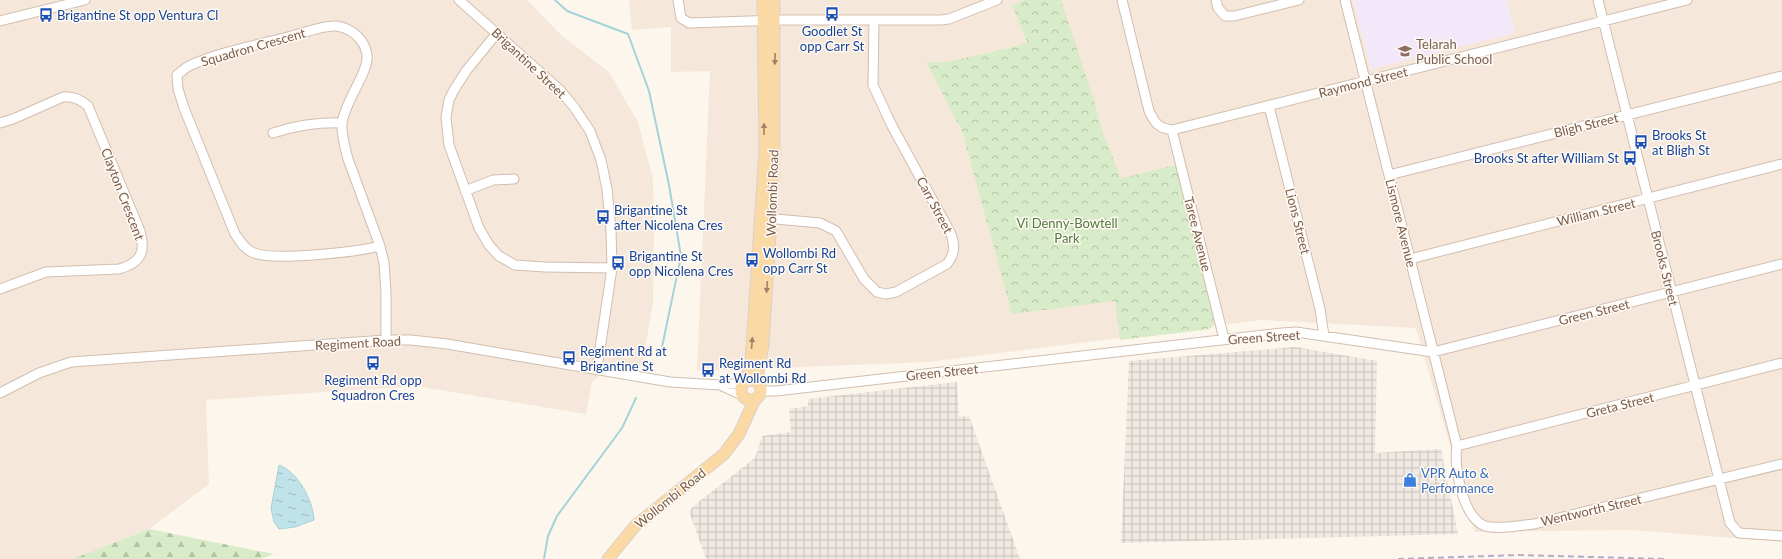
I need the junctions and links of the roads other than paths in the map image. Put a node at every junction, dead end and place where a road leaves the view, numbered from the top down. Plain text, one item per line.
1 (85, 0) edge
2 (460, 0) edge
3 (678, 0) edge
4 (763, 0) edge
5 (774, 0) edge
6 (997, 0) edge
7 (1122, 0) edge
8 (1299, 0) edge
9 (1345, 0) edge
10 (1598, 0) edge
11 (1686, 0) edge
12 (1217, 4) edge
13 (874, 20) junction
14 (0, 21) edge
15 (769, 21) junction
16 (1603, 21) junction
17 (497, 33) junction
18 (1782, 76) edge
19 (1365, 81) junction
20 (1269, 106) junction
21 (1627, 115) junction
22 (0, 123) edge
23 (342, 123) junction
24 (1172, 130) junction
25 (273, 134) dead end
26 (1782, 164) edge
27 (1389, 175) junction
28 (514, 179) dead end
29 (465, 190) junction
30 (1647, 199) junction
31 (766, 218) junction
32 (380, 246) junction
33 (1410, 259) junction
34 (1782, 264) edge
35 (612, 268) junction
36 (0, 289) edge
37 (1671, 293) junction
38 (1324, 336) junction
39 (1224, 339) junction
40 (386, 340) junction
41 (1433, 352) junction
42 (1782, 363) edge
43 (597, 369) junction
44 (745, 382) junction
45 (720, 385) junction
46 (1695, 386) junction
47 (0, 393) edge
48 (752, 393) junction
49 (1457, 446) junction
50 (1782, 464) edge
51 (1719, 480) junction
52 (1782, 536) edge
53 (608, 559) edge

1 - 14 street
2 - 17 street, Brigantine Street
3 - 15 street
4 - 15 main road, Wollombi Road
5 - 15 main road, Wollombi Road
6 - 13 street
7 - 24 street
8 - 12 street
9 - 19 street, Lismore Avenue
10 - 16 street, Brooks Street
11 - 16 street, Raymond Street
13 - 15 street
13 - 31 street, Carr Street
15 - 31 main road, Wollombi Road
16 - 19 street, Raymond Street
16 - 21 street, Brooks Street
17 - 29 street
17 - 35 street, Brigantine Street
18 - 21 street, Bligh Street
19 - 20 street, Raymond Street
19 - 27 street, Lismore Avenue
20 - 24 street, Raymond Street
20 - 38 street, Lions Street
21 - 27 street, Bligh Street
21 - 30 street, Brooks Street
22 - 36 street, Clayton Crescent
23 - 25 street
23 - 32 street, Squadron Crescent
23 - 32 street, Squadron Crescent
24 - 39 street, Taree Avenue
26 - 30 street, William Street
27 - 33 street, Lismore Avenue
28 - 29 street
29 - 35 street
30 - 33 street, William Street
30 - 37 street, Brooks Street
44 -> 31 main road, Wollombi Road
31 -> 48 main road, Wollombi Road
32 - 40 street, Squadron Crescent
33 - 41 street, Lismore Avenue
34 - 37 street, Green Street
35 - 43 street, Brigantine Street
37 - 41 street, Green Street
37 - 46 street, Brooks Street
38 - 39 street, Green Street
38 - 41 street, Green Street
39 - 48 street, Green Street
40 - 43 street, Regiment Road
40 - 47 street, Regiment Road
41 - 49 street, Lismore Avenue
42 - 46 street, Greta Street
43 - 45 street, Regiment Road
44 - 45 street, Regiment Road
44 - 48 main road, Wollombi Road
44 - 48 main road
45 - 48 street, Regiment Road
46 - 49 street, Greta Street
46 - 51 street, Brooks Street
48 - 53 main road, Wollombi Road
49 - 51 street, Wentworth Street
50 - 51 street, Wentworth Street
51 - 52 street, Brooks Street

